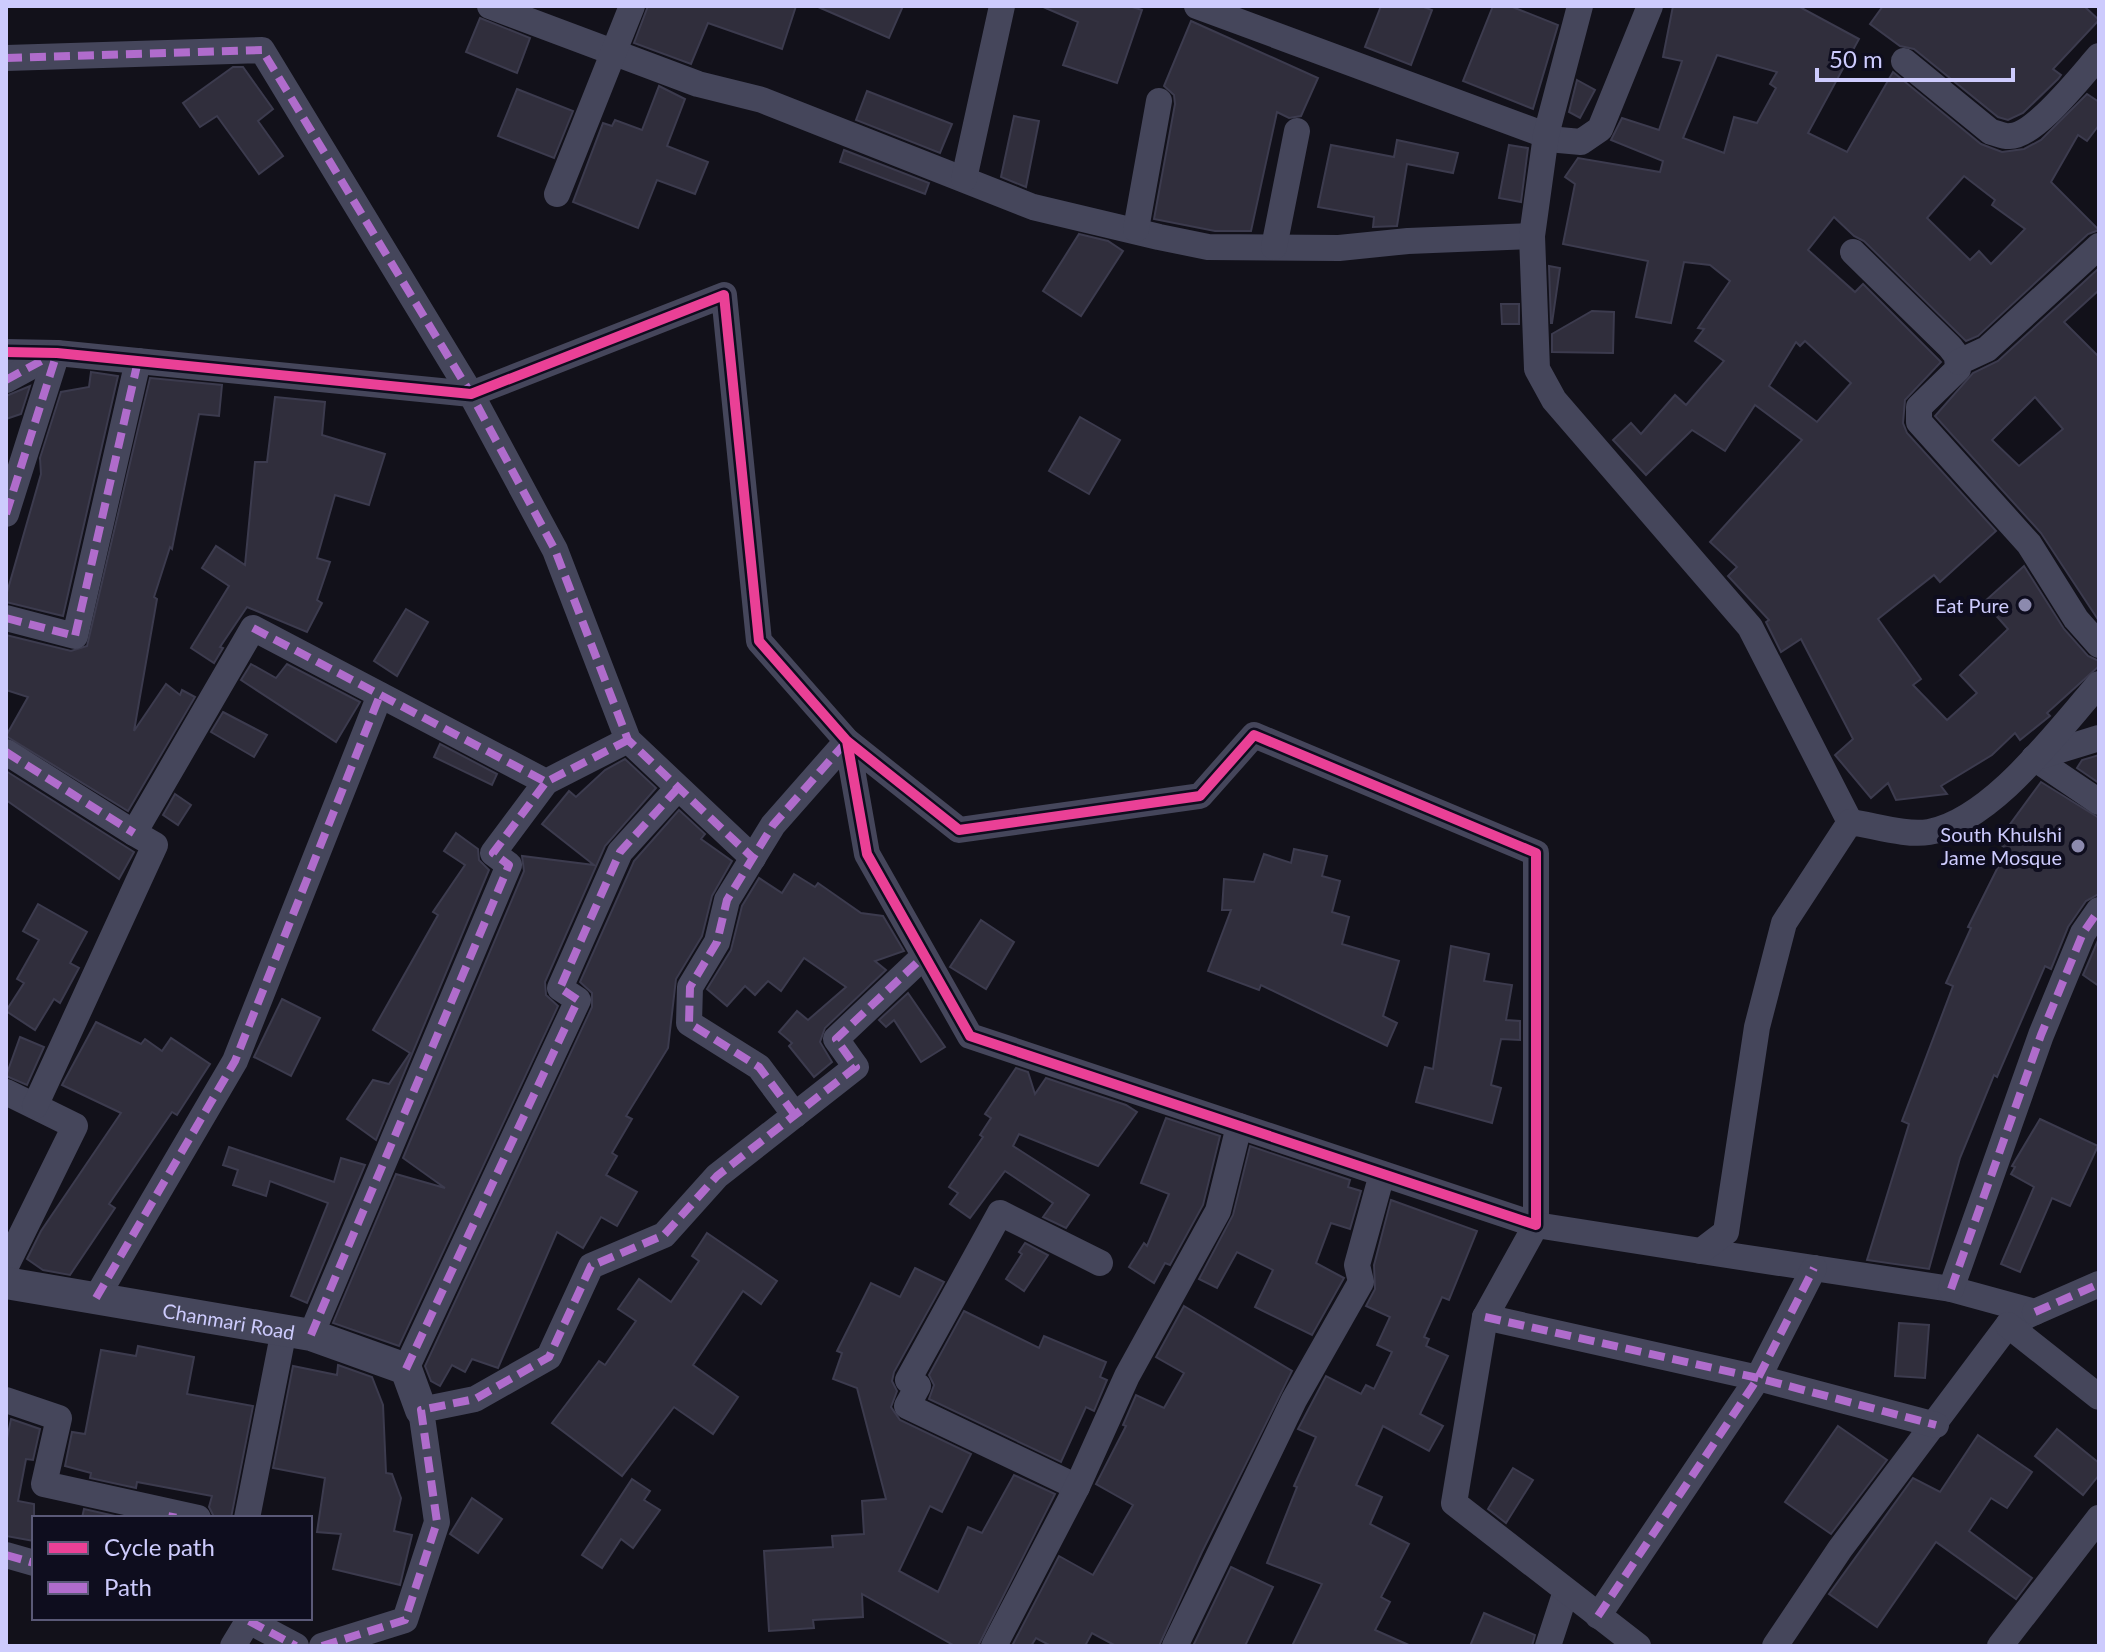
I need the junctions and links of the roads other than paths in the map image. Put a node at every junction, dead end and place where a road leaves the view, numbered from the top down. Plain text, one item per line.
1 (490, 6) edge
2 (632, 6) edge
3 (1002, 6) edge
4 (1197, 6) edge
5 (1580, 6) edge
6 (1650, 6) edge
7 (614, 51) junction
8 (2099, 56) edge
9 (6, 58) edge
10 (1904, 61) dead end
11 (1159, 101) dead end
12 (1297, 131) dead end
13 (1546, 135) junction
14 (964, 179) junction
15 (557, 194) dead end
16 (1136, 229) junction
17 (1532, 236) junction
18 (2099, 246) edge
19 (1274, 247) junction
20 (1853, 252) dead end
21 (6, 352) edge
22 (57, 353) junction
23 (138, 361) junction
24 (1959, 362) junction
25 (6, 380) edge
26 (471, 394) junction
27 (6, 514) edge
28 (6, 618) edge
29 (2099, 645) edge
30 (2099, 684) edge
31 (380, 695) junction
32 (2099, 738) edge
33 (628, 740) junction
34 (847, 741) junction
35 (6, 752) edge
36 (2034, 758) junction
37 (546, 782) junction
38 (678, 788) junction
39 (2099, 802) edge
40 (1850, 822) junction
41 (134, 833) junction
42 (753, 858) junction
43 (2099, 910) edge
44 (924, 956) junction
45 (6, 1092) edge
46 (35, 1106) junction
47 (795, 1115) junction
48 (1239, 1126) junction
49 (1382, 1174) junction
50 (1536, 1225) junction
51 (1701, 1251) junction
52 (1100, 1263) dead end
53 (6, 1266) edge
54 (1814, 1268) junction
55 (6, 1283) edge
56 (2099, 1284) edge
57 (1951, 1289) junction
58 (96, 1298) junction
59 (2035, 1312) junction
60 (1485, 1317) junction
61 (2008, 1325) junction
62 (297, 1333) junction
63 (406, 1369) junction
64 (1758, 1378) junction
65 (2099, 1397) edge
66 (6, 1400) edge
67 (421, 1410) junction
68 (1936, 1425) junction
69 (1077, 1487) junction
70 (181, 1516) edge
71 (248, 1516) edge
72 (2099, 1518) edge
73 (6, 1555) edge
74 (32, 1562) edge
75 (1566, 1591) junction
76 (1598, 1616) junction
77 (249, 1620) edge
78 (233, 1646) edge
79 (296, 1646) edge
80 (322, 1646) edge
81 (994, 1646) edge
82 (1175, 1646) edge
83 (1548, 1646) edge
84 (1638, 1646) edge
85 (1775, 1646) edge
86 (2000, 1646) edge

1 - 7 street
2 - 7 street
3 - 14 street
4 - 13 street
5 - 13 street
6 - 13 street
7 - 14 street
7 - 15 street
8 - 10 street
9 - 26 street
11 - 16 street
12 - 19 street
13 - 17 street
14 - 16 street
16 - 19 street
17 - 19 street
17 - 40 street
18 - 24 street
20 - 24 street
21 - 22 street
22 - 23 street
22 - 25 street
22 - 27 street
23 - 26 street
23 - 28 street
24 - 29 street
26 - 33 street
26 - 34 street
30 - 36 street
31 - 37 street
31 - 41 street
31 - 58 street
32 - 36 street
33 - 37 street
33 - 38 street
34 - 42 street
34 - 44 street
34 - 50 street
35 - 41 street
36 - 39 street
36 - 40 street
37 - 62 street
38 - 42 street
38 - 63 street
40 - 51 street
41 - 46 street
42 - 47 street
43 - 57 street
44 - 47 street
44 - 48 street
45 - 46 street
46 - 53 street
47 - 67 street
48 - 49 street
48 - 69 street
49 - 50 street
49 - 82 street
50 - 51 street
50 - 60 street
51 - 54 street
52 - 69 street
54 - 57 street
54 - 64 street
55 - 58 street, Chanmari Road
56 - 59 street
57 - 59 street
58 - 62 street, Chanmari Road
59 - 61 street
60 - 64 street
60 - 75 street
61 - 65 street
61 - 68 street
62 - 63 street, Chanmari Road
62 - 71 street
63 - 67 street
64 - 68 street
64 - 76 street
66 - 70 street
67 - 80 street
68 - 85 street
69 - 81 street
72 - 86 street
73 - 74 street
75 - 76 street
75 - 83 street
76 - 84 street
77 - 78 street
77 - 79 street

